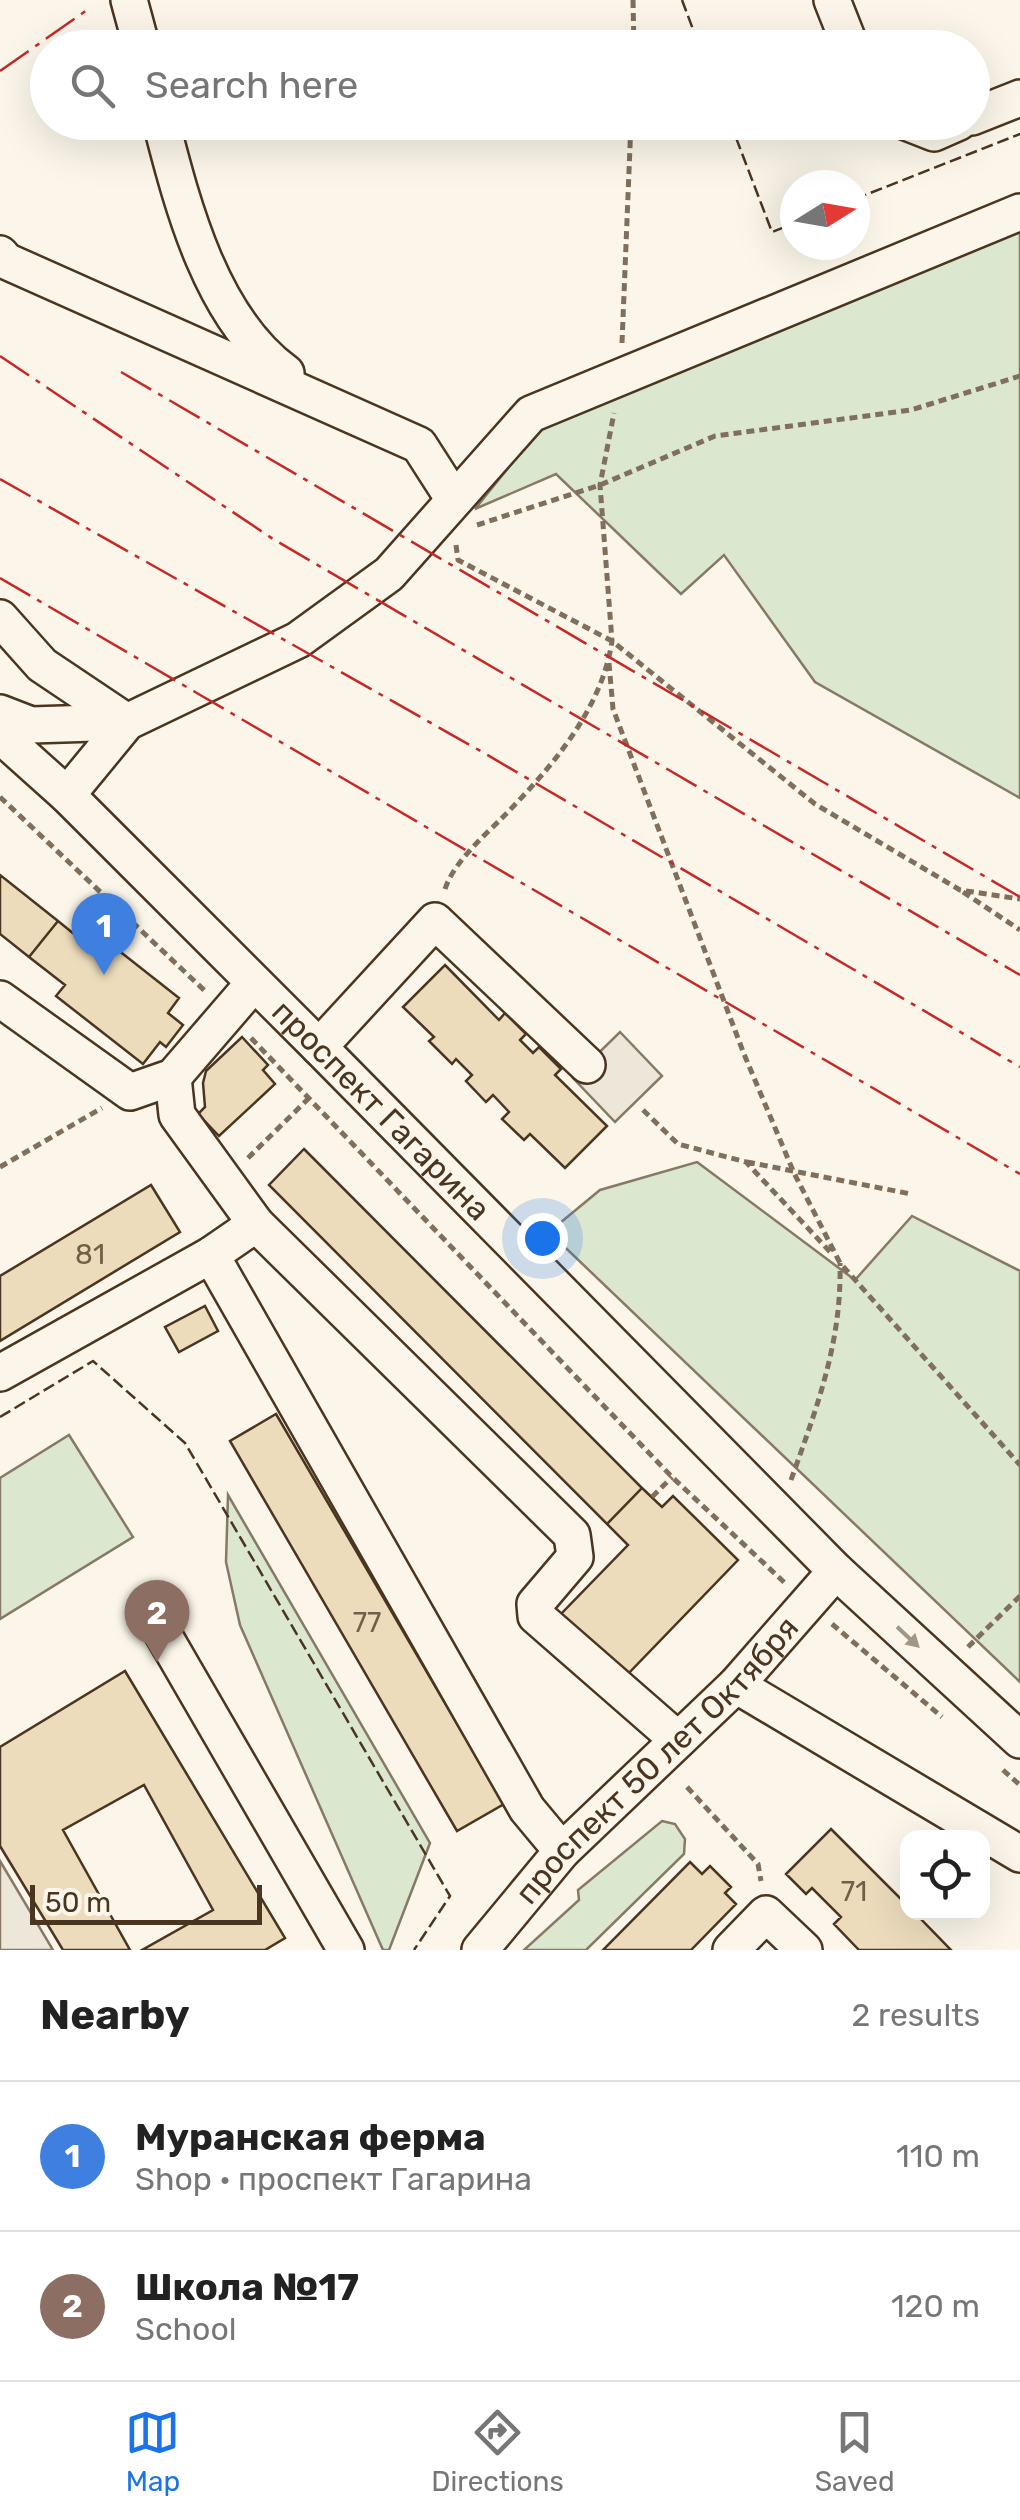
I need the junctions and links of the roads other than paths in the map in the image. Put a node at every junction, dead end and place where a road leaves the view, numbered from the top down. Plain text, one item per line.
1 (130, 0) edge
2 (832, 0) edge
3 (138, 30) edge
4 (844, 30) edge
5 (1020, 98) edge
6 (990, 110) edge
7 (167, 140) edge
8 (1020, 212) edge
9 (2, 259) edge
10 (323, 400) junction
11 (463, 512) junction
12 (0, 618) edge
13 (0, 713) edge
14 (127, 722) junction
15 (0, 735) edge
16 (67, 795) junction
17 (254, 982) junction
18 (0, 999) edge
19 (319, 1047) junction
20 (587, 1065) dead end
21 (173, 1077) junction
22 (256, 1224) junction
23 (211, 1256) junction
24 (0, 1373) edge
25 (836, 1571) junction
26 (156, 1622) dead end
27 (736, 1685) junction
28 (678, 1740) junction
29 (1007, 1750) edge
30 (562, 1852) junction
31 (1020, 1854) edge
32 (336, 1947) edge
33 (480, 1950) edge
34 (731, 1950) edge
35 (804, 1950) edge

1 - 3 street
2 - 4 street
5 - 6 street
7 - 10 street
8 - 11 street
9 - 10 street
10 - 11 street
11 - 14 street
12 - 14 street
13 - 14 street
14 - 16 street
15 - 16 street, проспект Гагарина
16 - 17 street, проспект Гагарина
17 - 19 street, проспект Гагарина
17 - 21 street
18 - 21 street
19 - 20 street
19 - 25 street, проспект Гагарина
21 - 22 street
22 - 23 street
22 - 28 street
23 - 24 street
23 - 30 street
25 - 27 street, проспект 50 лет Октября
25 -> 29 street, проспект Гагарина
26 - 32 street
27 - 28 street, проспект 50 лет Октября
27 - 31 street
28 - 30 street, проспект 50 лет Октября
30 - 33 street, проспект 50 лет Октября
34 - 35 street

